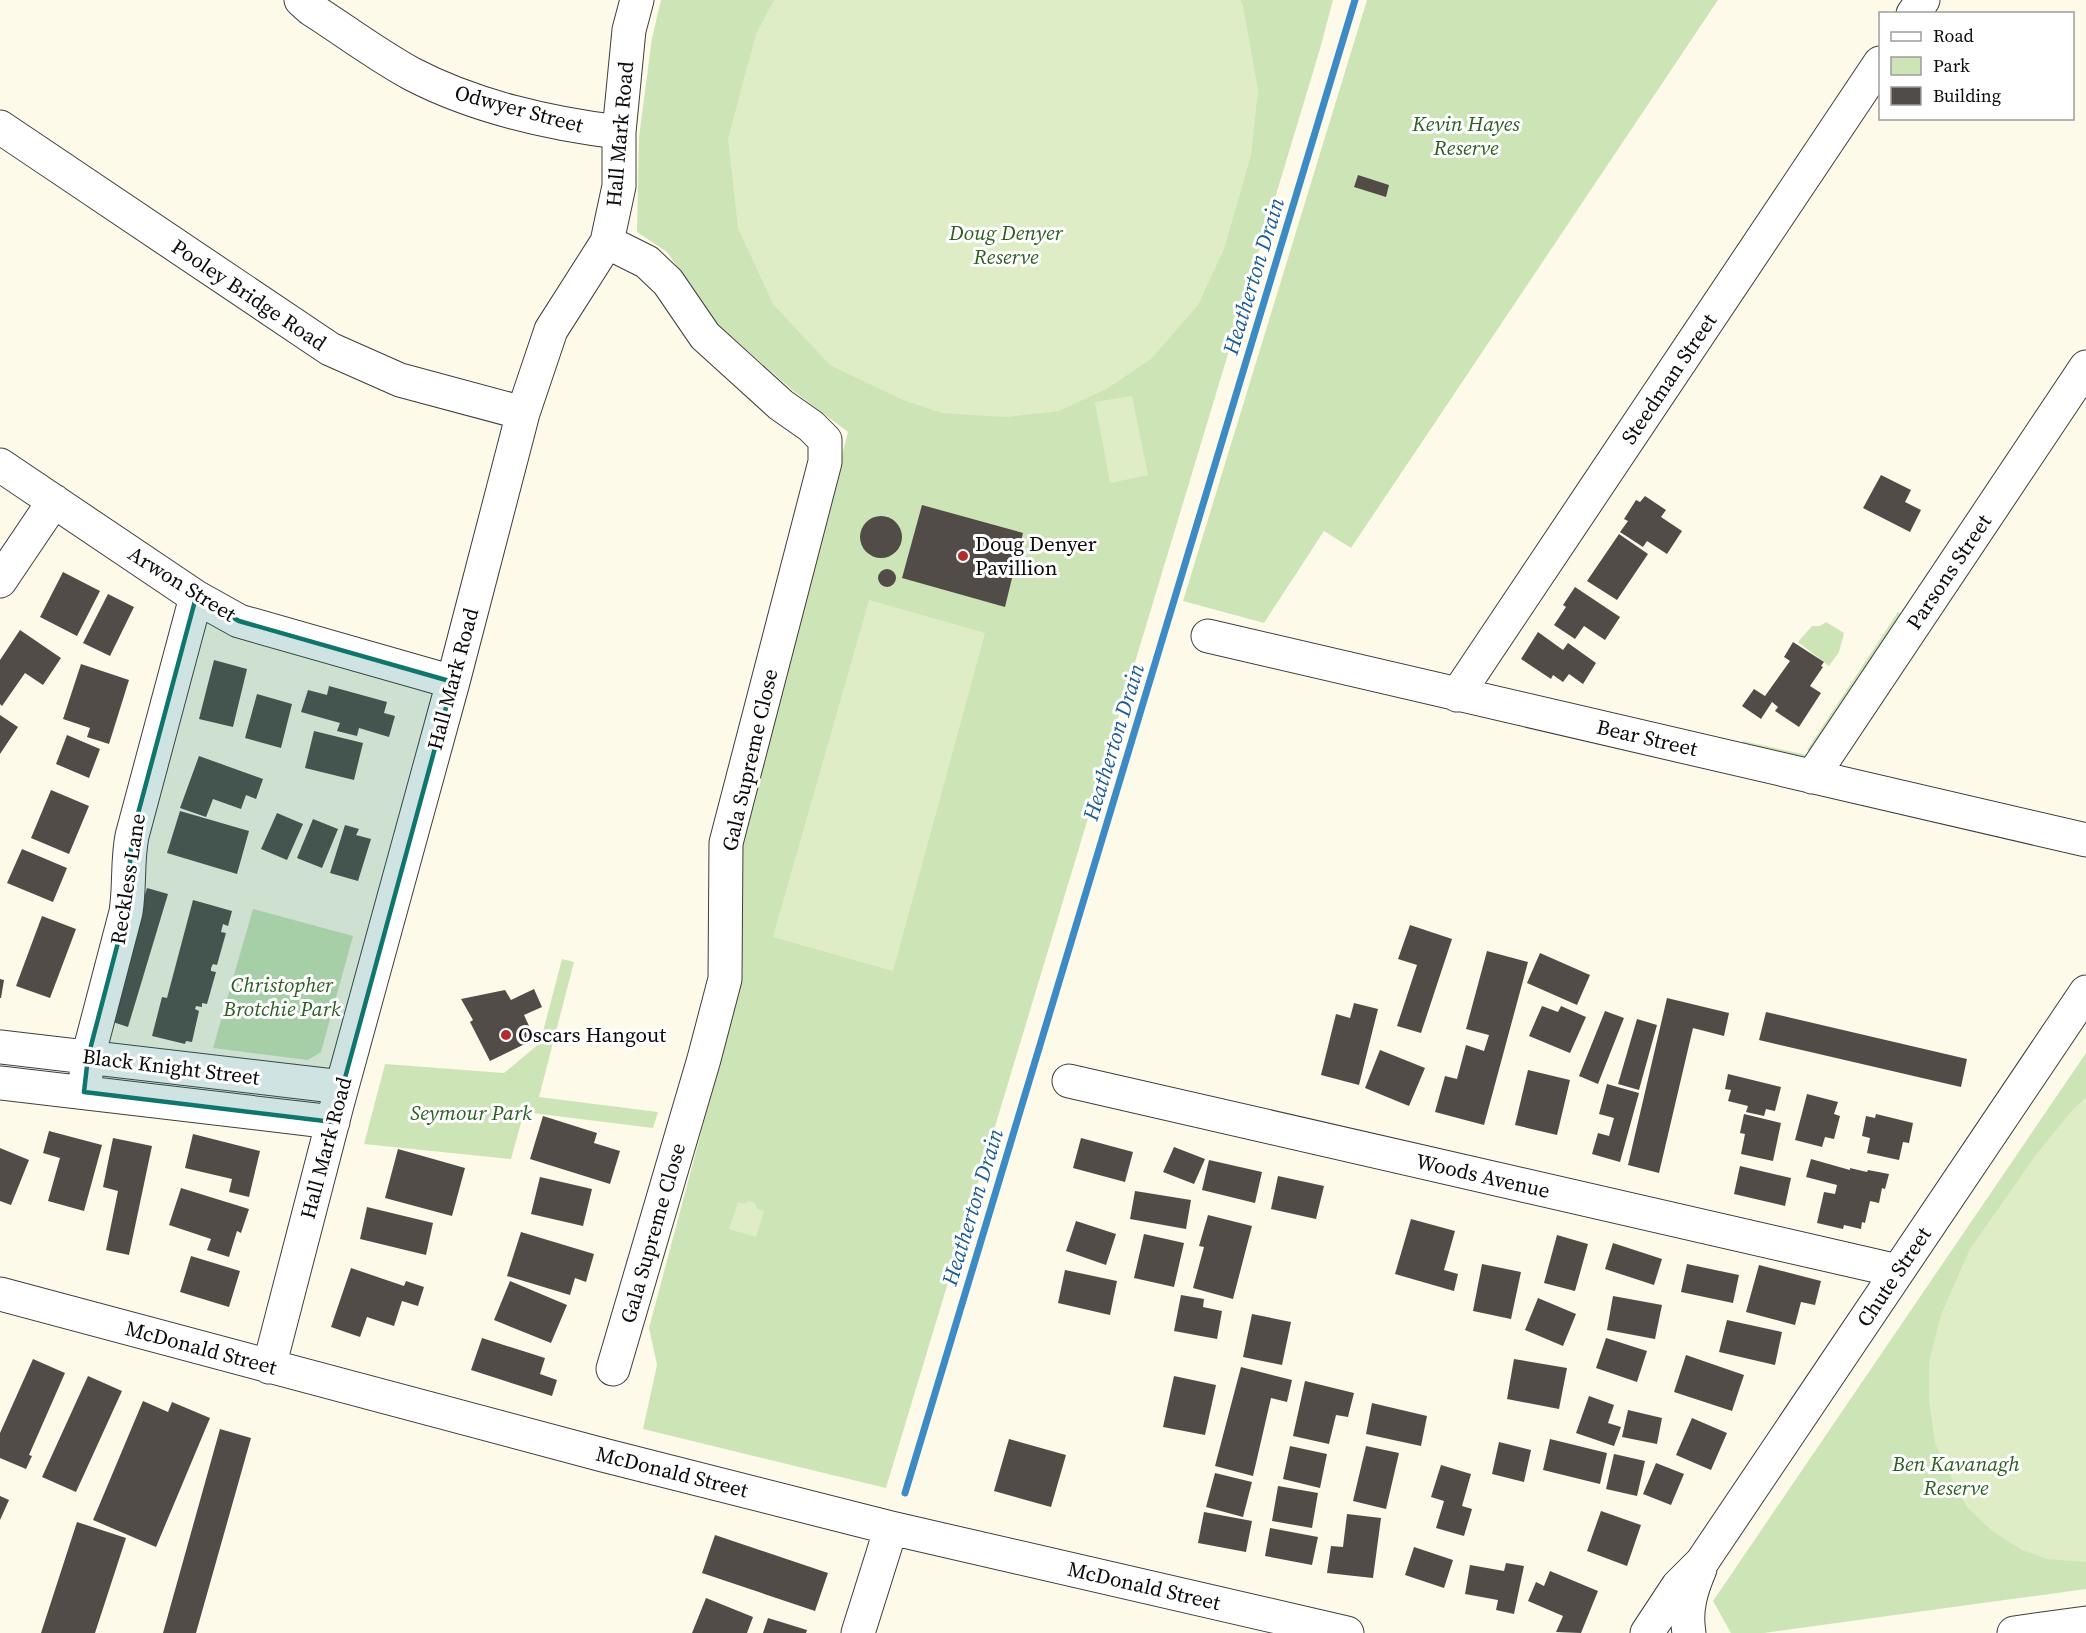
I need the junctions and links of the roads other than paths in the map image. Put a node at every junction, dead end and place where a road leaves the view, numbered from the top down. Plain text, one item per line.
1 (301, 0) edge
2 (637, 0) edge
3 (1879, 66) edge
4 (0, 127) edge
5 (619, 132) junction
6 (608, 242) junction
7 (2086, 367) edge
8 (523, 412) junction
9 (0, 465) edge
10 (54, 501) junction
11 (0, 580) edge
12 (196, 597) junction
13 (1208, 636) dead end
14 (453, 682) junction
15 (1457, 695) junction
16 (1812, 777) junction
17 (2086, 840) edge
18 (2086, 992) edge
19 (0, 1047) edge
20 (88, 1057) junction
21 (1069, 1081) dead end
22 (0, 1083) edge
23 (342, 1087) junction
24 (84, 1092) junction
25 (333, 1122) junction
26 (1898, 1271) junction
27 (0, 1294) edge
28 (269, 1366) junction
29 (613, 1369) dead end
30 (891, 1528) junction
31 (1702, 1562) junction
32 (2086, 1623) edge
33 (858, 1633) edge
34 (1347, 1633) edge
35 (1648, 1633) edge
36 (1682, 1633) edge
37 (1689, 1633) edge
38 (2014, 1633) edge

1 - 5 street, Odwyer Street
2 - 5 street, Hall Mark Road
3 - 15 street, Steedman Street
4 - 8 street, Pooley Bridge Road
5 - 6 street, Hall Mark Road
6 - 8 street, Hall Mark Road
6 - 29 street, Gala Supreme Close
7 - 16 street, Parsons Street
8 - 14 street, Hall Mark Road
9 - 10 street, Arwon Street
10 - 11 street
10 - 12 street, Arwon Street
12 - 14 street, Arwon Street
12 - 20 street, Reckless Lane
13 - 15 street, Bear Street
14 - 23 street, Hall Mark Road
15 - 16 street, Bear Street
16 - 17 street, Bear Street
18 - 26 street, Chute Street
19 - 20 street, Black Knight Street
20 - 23 street, Black Knight Street
20 - 24 street, Reckless Lane
21 - 26 street, Woods Avenue
22 - 24 street, Black Knight Street
23 - 25 street, Hall Mark Road
24 - 25 street, Black Knight Street
25 - 28 street, Hall Mark Road
26 - 31 street, Chute Street
27 - 28 street, McDonald Street
28 - 30 street, McDonald Street
30 - 33 street
30 - 34 street, McDonald Street
31 - 35 street, Chute Street
31 - 37 street, Chute Street
32 - 38 street
35 - 36 street

